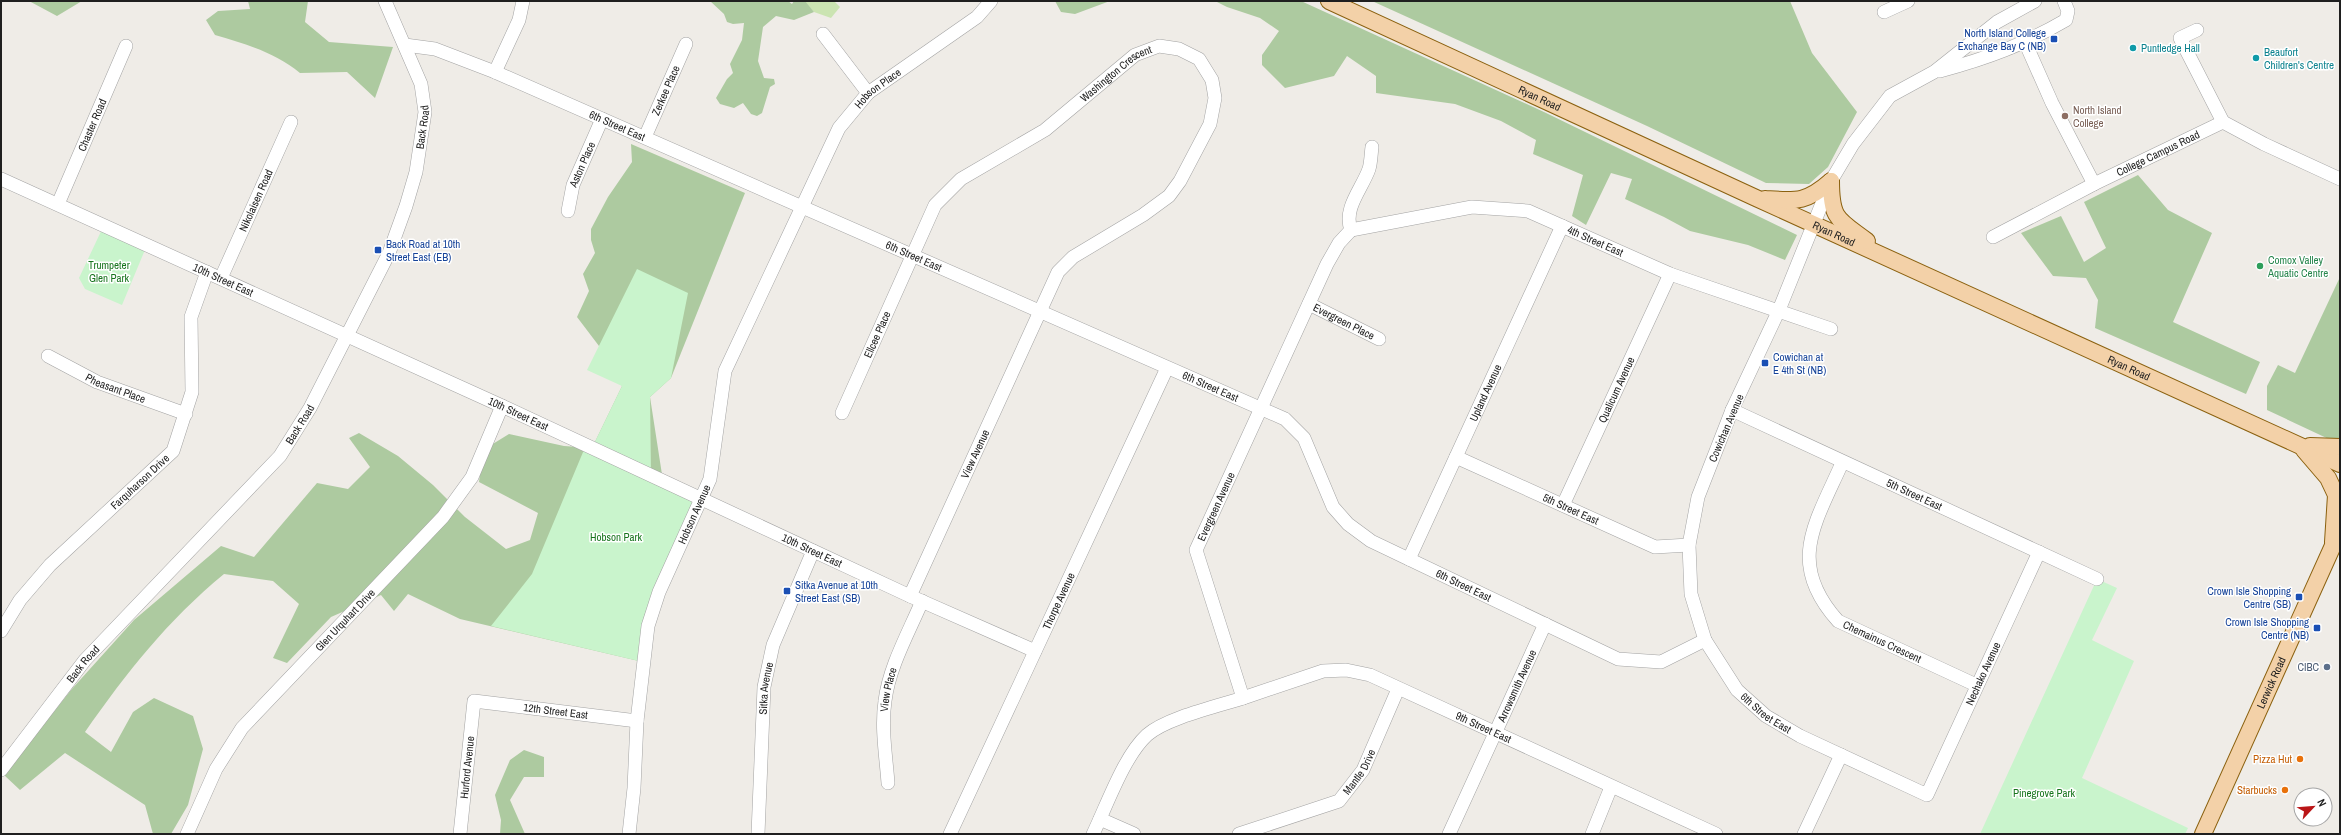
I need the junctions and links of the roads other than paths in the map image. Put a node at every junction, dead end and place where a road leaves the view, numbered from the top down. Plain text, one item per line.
1 (385, 1) edge
2 (523, 1) edge
3 (991, 1) edge
4 (1329, 1) edge
5 (1906, 1) edge
6 (2035, 1) edge
7 (2064, 1) edge
8 (1884, 12) dead end
9 (2197, 30) dead end
10 (823, 34) dead end
11 (2025, 42) junction
12 (686, 44) dead end
13 (405, 45) junction
14 (126, 46) dead end
15 (495, 72) junction
16 (1934, 72) junction
17 (868, 94) junction
18 (602, 118) junction
19 (291, 122) dead end
20 (2223, 122) junction
21 (644, 137) junction
22 (1372, 148) dead end
23 (1, 178) edge
24 (2340, 179) edge
25 (1831, 181) junction
26 (2094, 184) junction
27 (1756, 198) junction
28 (58, 204) junction
29 (803, 207) junction
30 (568, 211) dead end
31 (1814, 224) junction
32 (1562, 226) junction
33 (1351, 230) junction
34 (1993, 236) dead end
35 (912, 255) junction
36 (1891, 259) junction
37 (207, 272) junction
38 (1670, 274) junction
39 (221, 278) junction
40 (1309, 304) junction
41 (1779, 310) junction
42 (1040, 312) junction
43 (1831, 329) dead end
44 (346, 336) junction
45 (1379, 339) dead end
46 (48, 356) dead end
47 (1167, 368) junction
48 (502, 406) junction
49 (1259, 408) junction
50 (1732, 410) junction
51 (842, 413) dead end
52 (186, 414) junction
53 (2299, 445) junction
54 (2340, 447) edge
55 (1456, 457) junction
56 (1842, 463) junction
57 (2340, 464) edge
58 (702, 499) junction
59 (1563, 505) junction
60 (2340, 530) edge
61 (2336, 544) edge
62 (1689, 545) junction
63 (814, 551) junction
64 (2039, 552) junction
65 (1409, 559) junction
66 (2097, 579) dead end
67 (910, 596) junction
68 (922, 601) junction
69 (1544, 624) junction
70 (1, 631) edge
71 (1705, 640) junction
72 (1036, 651) junction
73 (1976, 685) junction
74 (1398, 689) junction
75 (1243, 698) junction
76 (474, 701) joint
77 (637, 721) junction
78 (1494, 733) junction
79 (1841, 755) junction
80 (1, 770) edge
81 (888, 783) dead end
82 (1611, 787) junction
83 (1927, 795) joint
84 (1100, 819) junction
85 (187, 834) edge
86 (460, 834) edge
87 (629, 834) edge
88 (758, 834) edge
89 (950, 834) edge
90 (1093, 834) edge
91 (1134, 834) edge
92 (1240, 834) edge
93 (1449, 834) edge
94 (1592, 834) edge
95 (1716, 834) edge
96 (1804, 834) edge
97 (2203, 834) edge

1 - 13 street, Back Road
2 - 15 street
3 - 17 street, Hobson Place
4 - 27 main road, Ryan Road
5 - 8 street
6 - 16 street
7 - 11 street
9 - 20 street
10 - 17 street
11 - 16 street
11 - 26 street
12 - 21 street, Zerkee Place
13 - 15 street, 6th Street East
13 - 44 street, Back Road
14 - 28 street, Chaster Road
15 - 18 street, 6th Street East
16 - 25 street
17 - 29 street, Hobson Place
18 - 21 street, 6th Street East
18 - 30 street, Aston Place
19 - 39 street, Nikolaisen Road
20 - 24 street
20 - 26 street, College Campus Road
21 - 29 street, 6th Street East
22 - 33 street
23 - 28 street, 10th Street East
25 - 27 main road
25 - 31 street
25 - 36 main road
26 - 34 street, College Campus Road
27 - 31 main road, Ryan Road
28 - 37 street, 10th Street East
29 - 35 street, 6th Street East
29 - 58 street, Hobson Avenue
31 - 36 main road, Ryan Road
31 - 41 street, Cowichan Avenue
32 - 33 street, 4th Street East
32 - 38 street, 4th Street East
32 - 55 street, Upland Avenue
33 - 40 street, Evergreen Avenue
35 - 42 street, 6th Street East
35 - 42 street, Washington Crescent
35 - 51 street, Ellcee Place
36 - 53 main road, Ryan Road
37 - 39 street, 10th Street East
37 - 52 street, Farquharson Drive
38 - 41 street, 4th Street East
38 - 59 street, Qualicum Avenue
39 - 44 street, 10th Street East
40 - 45 street, Evergreen Place
40 - 49 street, Evergreen Avenue
41 - 43 street, 4th Street East
41 - 50 street, Cowichan Avenue
42 - 47 street, 6th Street East
42 - 67 street, View Avenue
44 - 48 street, 10th Street East
44 - 80 street, Back Road
46 - 52 street, Pheasant Place
47 - 49 street, 6th Street East
47 - 72 street, Thorpe Avenue
48 - 58 street, 10th Street East
48 - 85 street, Glen Urquhart Drive
49 - 65 street, 6th Street East
49 - 75 street, Evergreen Avenue
50 - 56 street, 5th Street East
50 - 62 street, Cowichan Avenue
52 - 70 street, Farquharson Drive
53 - 54 main road
53 - 57 main road, Ryan Road
53 - 61 main road
55 - 59 street, 5th Street East
55 - 65 street, Upland Avenue
56 - 64 street, 5th Street East
56 - 73 street, Chemainus Crescent
58 - 63 street, 10th Street East
58 - 77 street, Hobson Avenue
59 - 62 street, 5th Street East
60 - 61 main road, Lerwick Road
61 - 97 main road, Lerwick Road
62 - 71 street, Cowichan Avenue
63 - 67 street, 10th Street East
63 - 88 street, Sitka Avenue
64 - 66 street, 5th Street East
64 - 73 street, Nechako Avenue
65 - 69 street, 6th Street East
67 - 68 street, 10th Street East
68 - 72 street, 10th Street East
68 - 81 street, View Place
69 - 71 street, 6th Street East
69 - 78 street, Arrowsmith Avenue
71 - 79 street, 6th Street East
72 - 89 street, Thorpe Avenue
73 - 83 street, Nechako Avenue
74 - 75 street, 9th Street East
74 - 78 street, 9th Street East
74 - 92 street, Mantle Drive
75 - 84 street
76 - 77 street, 12th Street East
76 - 86 street, Hurford Avenue
77 - 87 street, Hobson Avenue
78 - 82 street, 9th Street East
78 - 93 street, Arrowsmith Avenue
79 - 83 street, 6th Street East
79 - 96 street
82 - 94 street
82 - 95 street, 9th Street East
84 - 90 street
84 - 91 street

